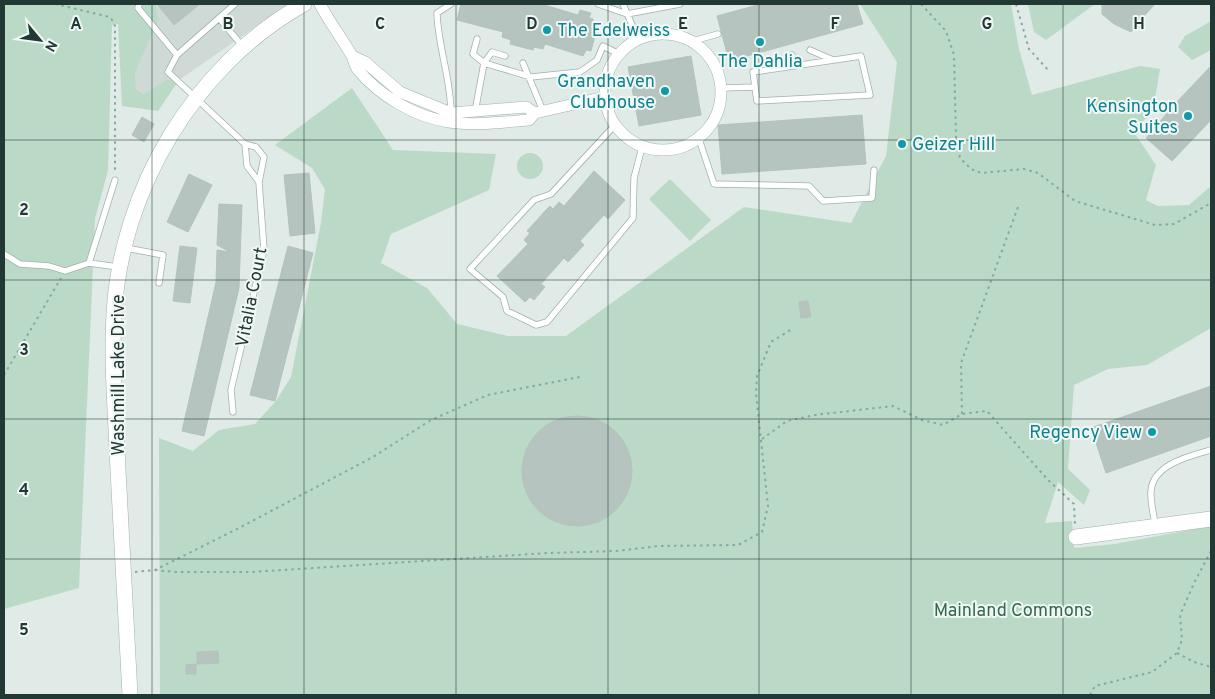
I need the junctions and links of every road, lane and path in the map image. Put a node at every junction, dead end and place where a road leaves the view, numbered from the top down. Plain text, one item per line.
1 (56, 4) edge
2 (140, 4) edge
3 (235, 4) edge
4 (304, 4) edge
5 (320, 4) edge
6 (450, 4) edge
7 (598, 4) edge
8 (623, 4) edge
9 (680, 4) edge
10 (921, 4) edge
11 (1016, 4) edge
12 (628, 14) junction
13 (219, 18) junction
14 (718, 34) dead end
15 (477, 39) dead end
16 (638, 39) junction
17 (693, 41) junction
18 (244, 48) junction
19 (810, 50) dead end
20 (619, 54) junction
21 (177, 55) junction
22 (792, 55) dead end
23 (505, 56) dead end
24 (833, 60) junction
25 (484, 63) junction
26 (523, 63) dead end
27 (773, 70) junction
28 (1049, 71) dead end
29 (531, 77) junction
30 (755, 87) junction
31 (722, 88) junction
32 (197, 97) junction
33 (605, 97) junction
34 (474, 112) junction
35 (539, 112) junction
36 (451, 118) junction
37 (615, 125) junction
38 (698, 139) junction
39 (245, 144) junction
40 (642, 147) junction
41 (874, 170) dead end
42 (115, 180) joint
43 (259, 182) junction
44 (1211, 203) edge
45 (1018, 207) dead end
46 (124, 247) junction
47 (4, 254) edge
48 (89, 263) junction
49 (119, 268) junction
50 (65, 271) junction
51 (159, 283) dead end
52 (792, 330) dead end
53 (4, 375) edge
54 (580, 377) dead end
55 (233, 412) dead end
56 (962, 414) junction
57 (762, 439) junction
58 (1211, 450) edge
59 (1211, 519) edge
60 (1156, 528) junction
61 (1076, 537) joint
62 (1211, 551) edge
63 (155, 570) junction
64 (123, 574) junction
65 (1178, 653) junction
66 (1211, 667) edge
67 (130, 695) edge
68 (1090, 695) edge

1 - 42 path
2 - 21 lane
3 - 13 lane
4 - 18 street, Washmill Lake Drive
5 - 36 street
6 - 36 lane
7 - 12 lane
8 - 12 lane
9 - 12 lane
10 - 44 path
11 - 28 path
12 - 16 lane
13 - 18 lane
13 - 21 lane
14 - 17 lane
15 - 25 lane
16 - 17 street
16 - 20 street
17 - 31 street
18 - 32 street, Washmill Lake Drive
19 - 24 lane
20 - 29 lane
20 - 33 street
21 - 32 lane, Vitalia Court
22 - 27 lane
23 - 25 lane
24 - 27 lane
24 - 30 lane
25 - 29 lane
25 - 34 lane
26 - 29 lane
27 - 30 lane
29 - 35 lane
30 - 31 lane
31 - 38 street
32 - 39 lane, Vitalia Court
32 - 46 street, Washmill Lake Drive
33 - 35 street
33 - 37 street
34 - 35 street
34 - 36 street
35 - 36 street
37 - 40 street
37 - 40 lane
38 - 40 street
38 - 41 lane
39 - 43 lane, Vitalia Court
39 - 43 lane, Vitalia Court
42 - 48 lane
43 - 55 lane, Vitalia Court
45 - 56 path
46 - 49 street, Washmill Lake Drive
46 - 51 lane
47 - 50 lane
48 - 49 lane
48 - 50 lane
49 - 64 street, Washmill Lake Drive
50 - 53 path
52 - 57 path
54 - 63 path
56 - 57 path
56 - 61 path
57 - 63 path
58 - 60 lane
59 - 60 street
60 - 61 street
62 - 65 path
63 - 64 path
64 - 67 street, Washmill Lake Drive
65 - 66 path
65 - 68 path

